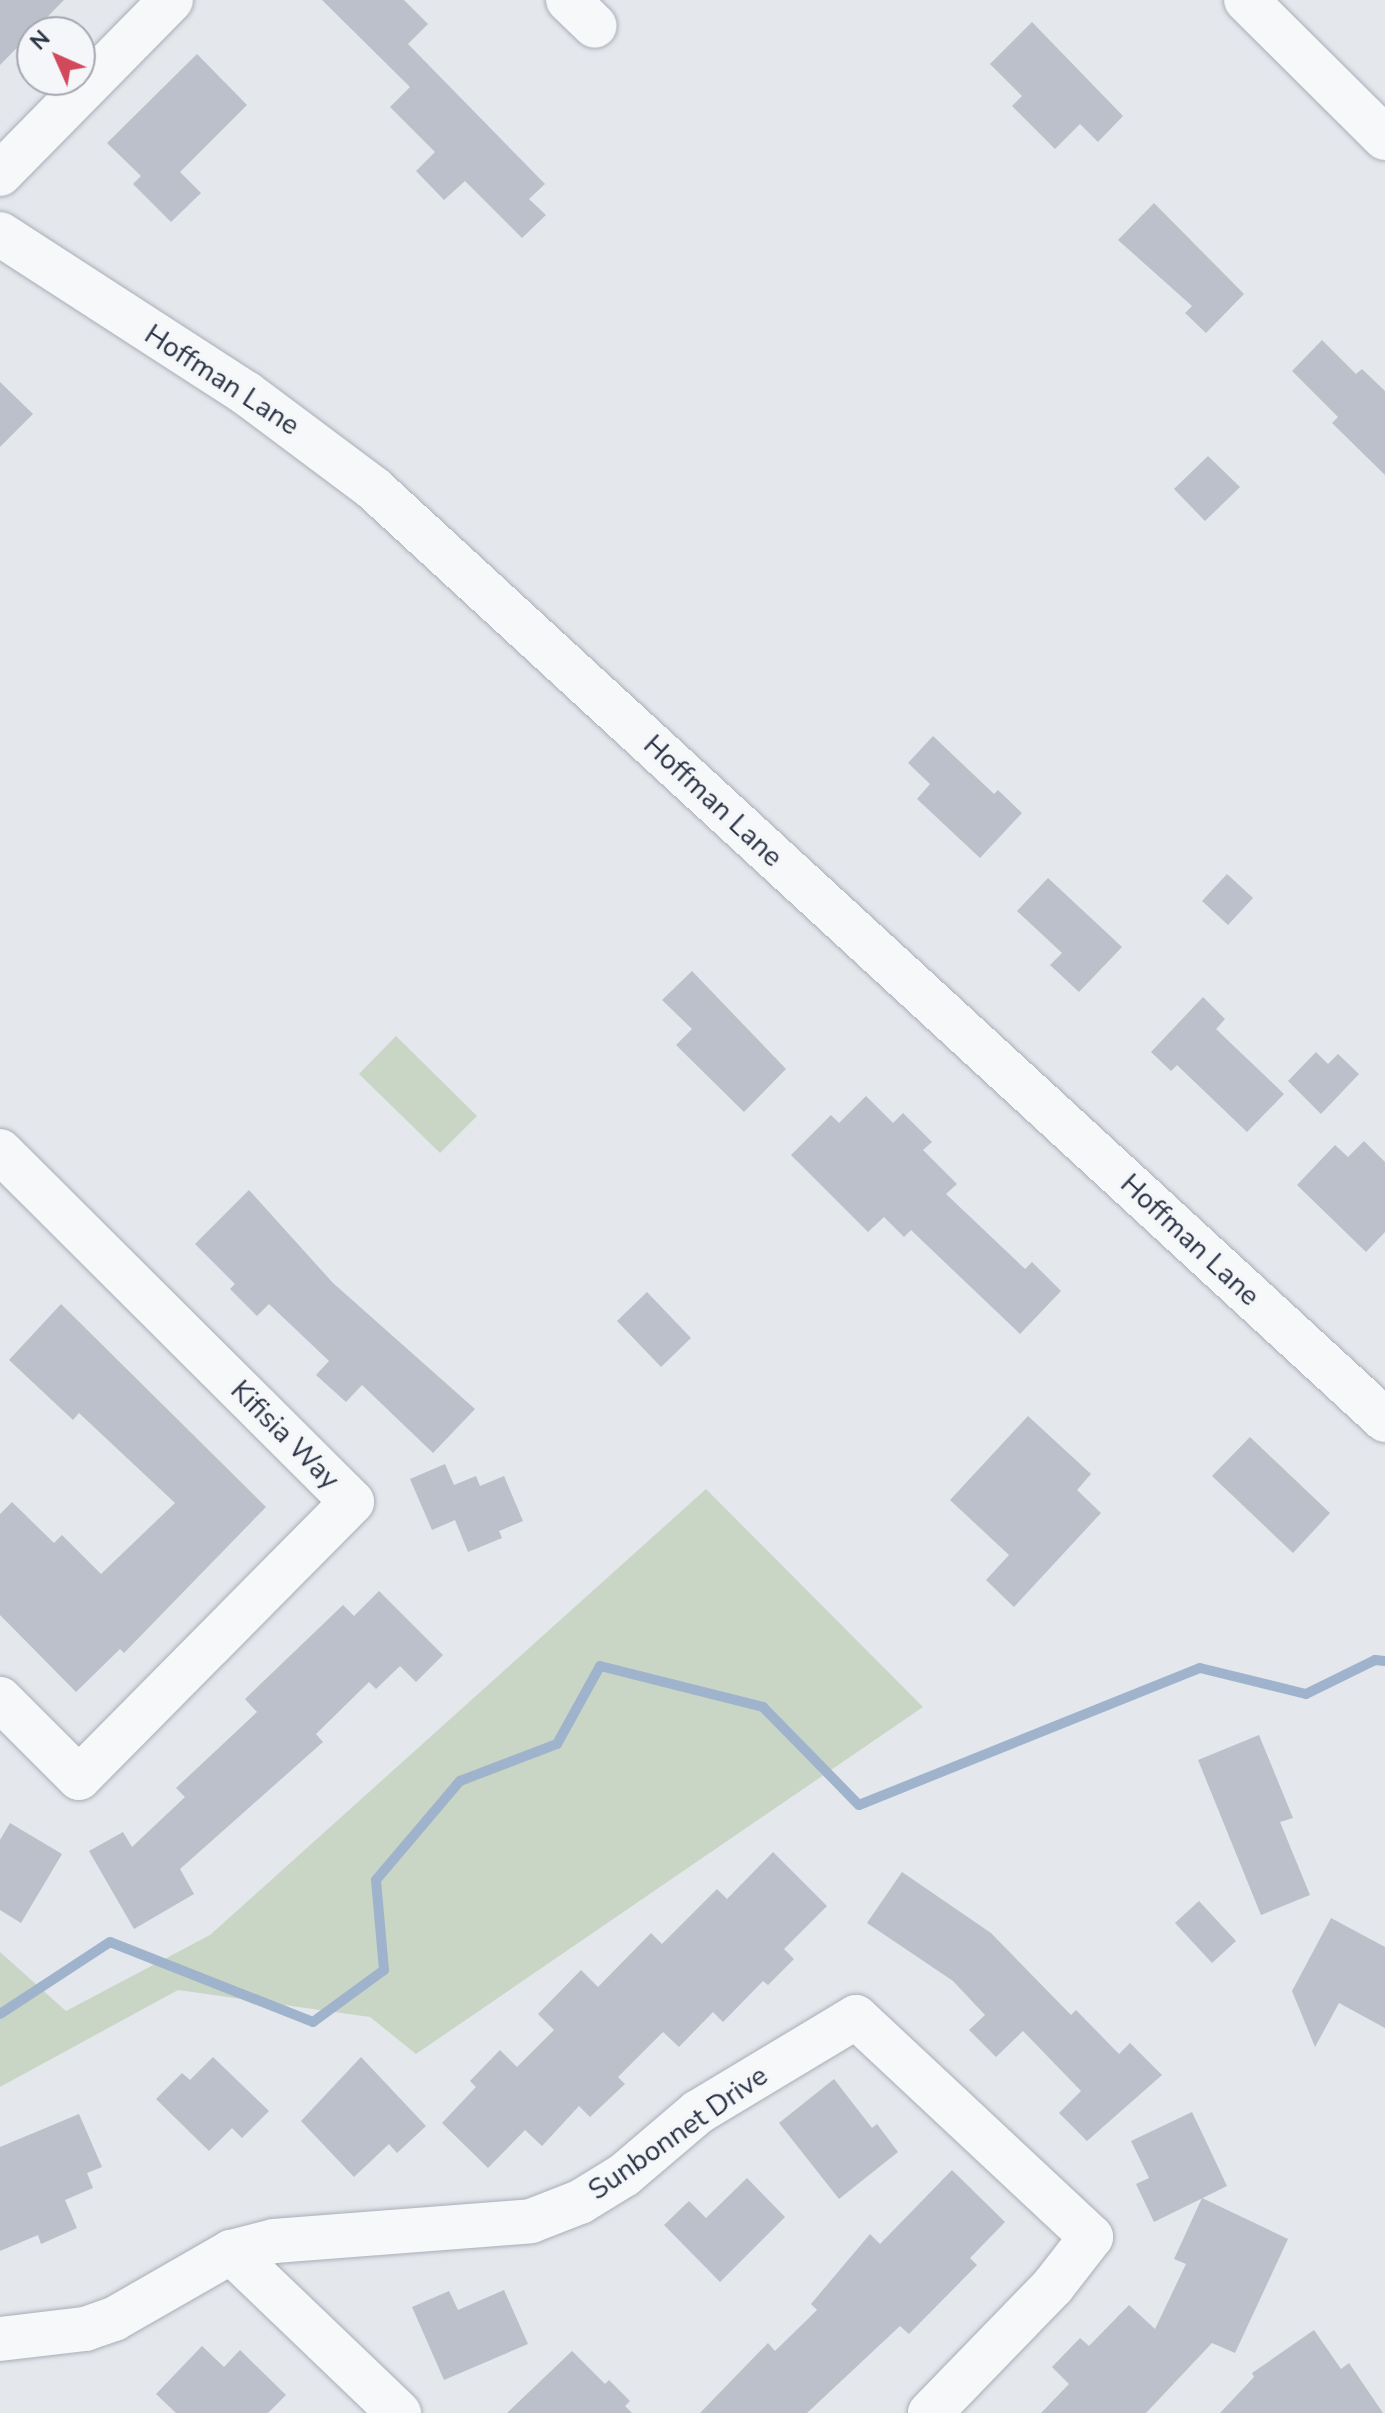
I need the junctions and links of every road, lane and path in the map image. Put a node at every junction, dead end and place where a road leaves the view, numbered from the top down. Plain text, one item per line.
1 (171, 0) edge
2 (1246, 0) edge
3 (1385, 138) edge
4 (0, 174) edge
5 (0, 234) edge
6 (0, 1151) edge
7 (1385, 1420) edge
8 (0, 1699) edge
9 (231, 2252) junction
10 (0, 2339) edge
11 (399, 2413) edge
12 (930, 2413) edge

1 - 4 street
2 - 3 street
5 - 7 street, Hoffman Lane
6 - 8 street, Kifisia Way
9 - 10 street, Sunbonnet Drive
9 - 11 street
9 - 12 street, Sunbonnet Drive

